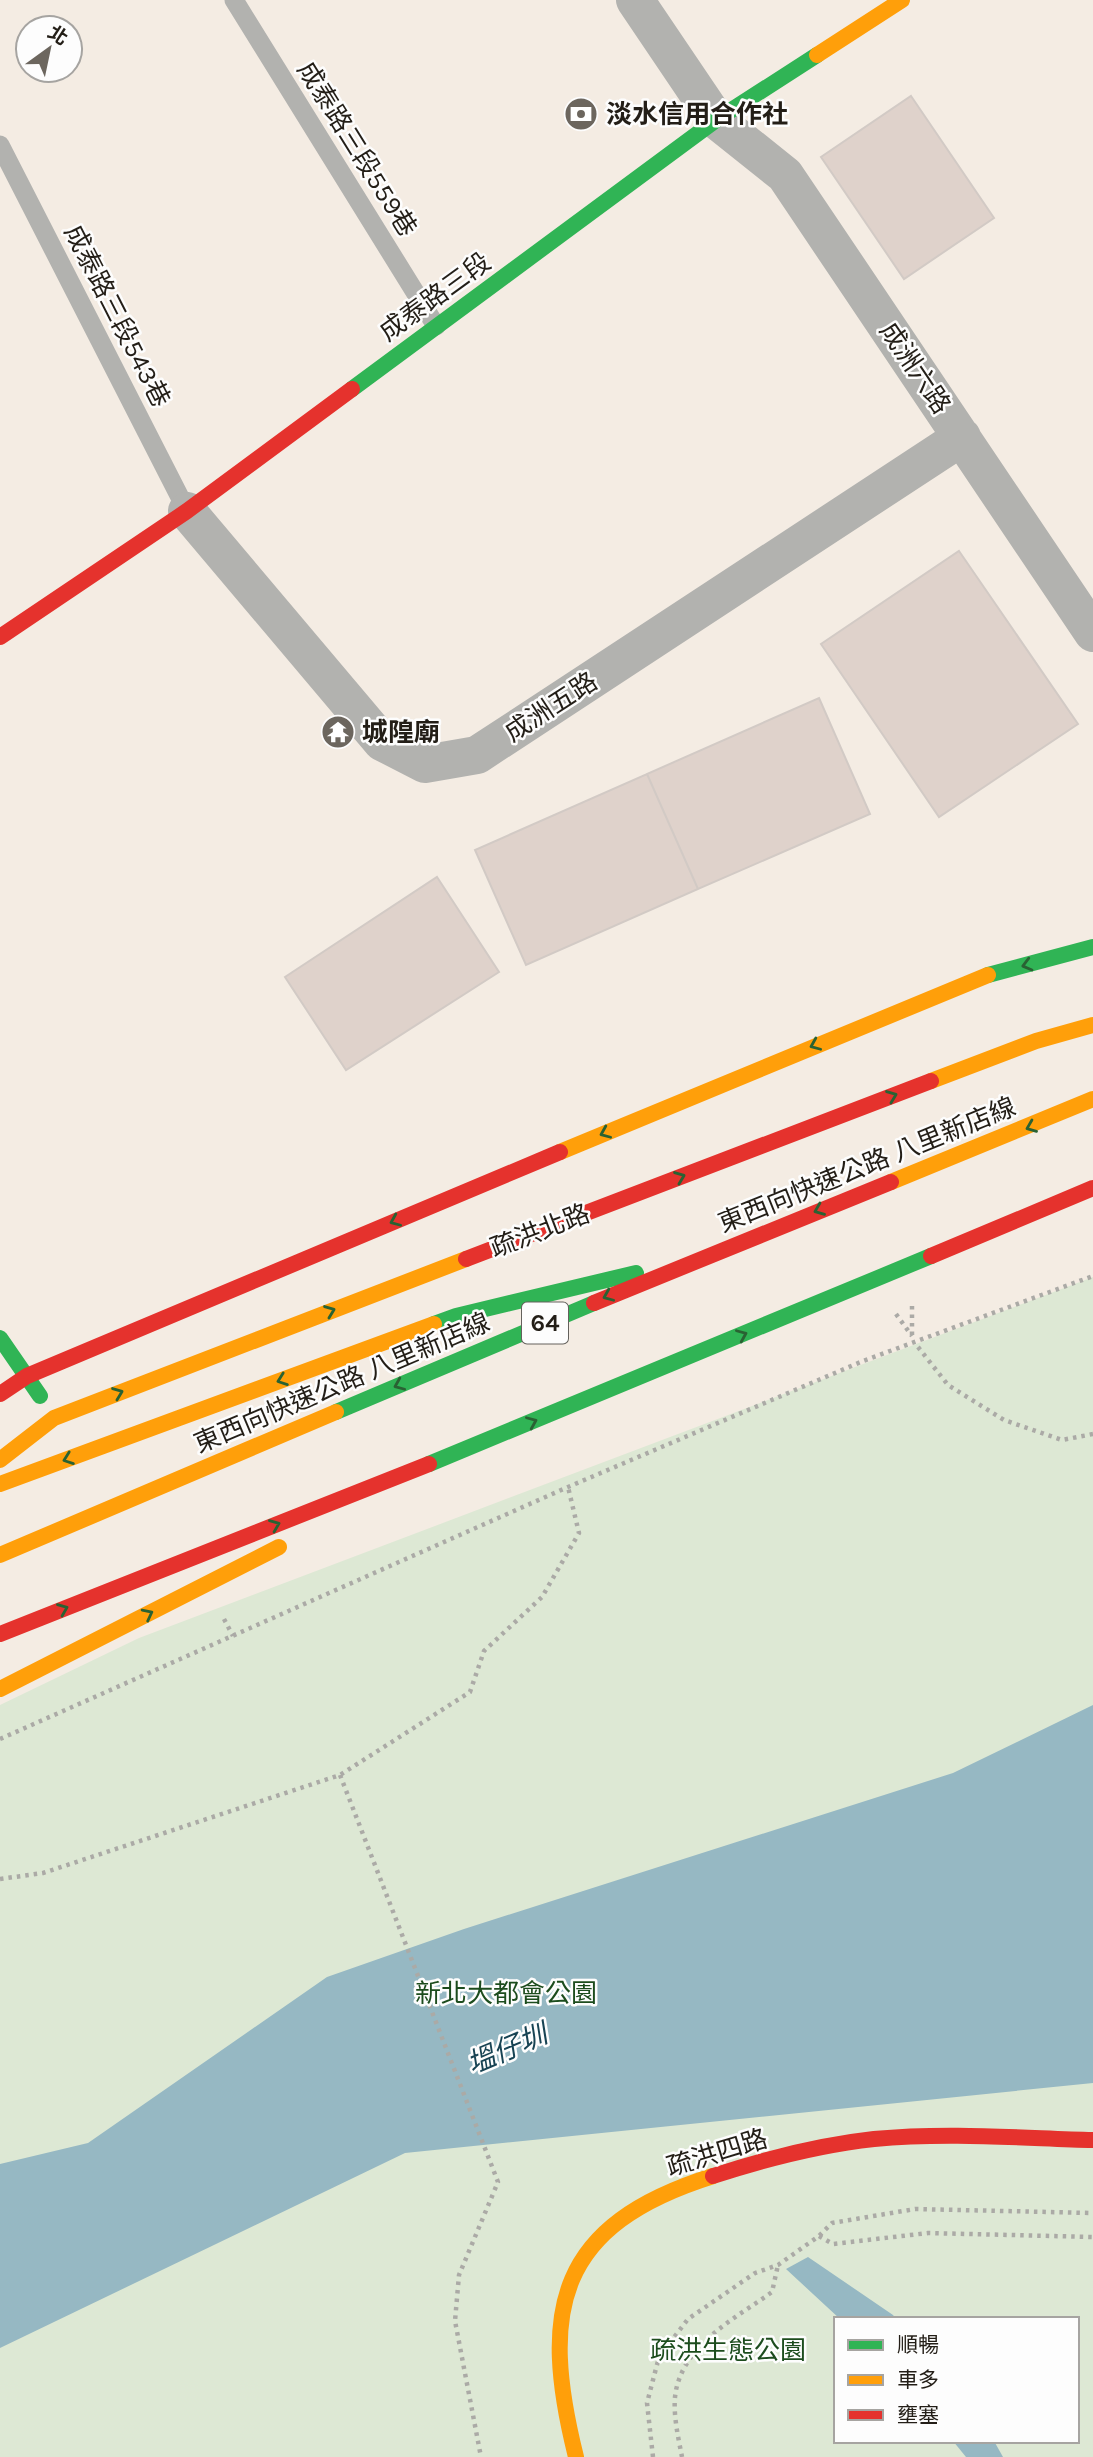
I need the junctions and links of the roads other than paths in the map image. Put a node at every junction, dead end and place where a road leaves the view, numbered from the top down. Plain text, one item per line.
1 (234, 0) edge
2 (635, 0) edge
3 (899, 1) edge
4 (716, 120) junction
5 (0, 145) edge
6 (436, 326) junction
7 (962, 438) junction
8 (187, 511) junction
9 (1093, 633) edge
10 (0, 637) edge
11 (1093, 947) edge
12 (1093, 1025) edge
13 (1093, 1099) edge
14 (1093, 1188) edge
15 (699, 1258) junction
16 (0, 1338) edge
17 (9, 1386) edge
18 (54, 1418) junction
19 (492, 1439) junction
20 (0, 1460) edge
21 (0, 1484) edge
22 (332, 1520) dead end
23 (295, 1539) dead end
24 (0, 1555) edge
25 (0, 1634) edge
26 (0, 1689) edge
27 (1093, 2140) edge
28 (576, 2457) edge

1 - 6 lane, 成泰路三段559巷
2 - 4 street, 成洲六路
3 - 4 main road, 成泰路三段
4 - 6 main road, 成泰路三段
4 - 7 street, 成洲六路
5 - 8 lane, 成泰路三段543巷
6 - 8 main road, 成泰路三段
7 - 8 street, 成洲五路
7 - 9 street, 成洲六路
8 - 10 main road, 成泰路三段
11 -> 17 main road
18 -> 12 main road, 疏洪北路
13 -> 15 main road, 東西向快速公路 八里新店線 / 64, bridge
19 -> 14 main road, bridge
15 -> 21 main road, bridge
15 -> 24 main road, 東西向快速公路 八里新店線 / 64, bridge
16 - 17 main road
17 - 18 main road
18 - 20 main road, 疏洪北路
19 - 22 main road, bridge
25 -> 19 main road, bridge
26 -> 23 main road, bridge
27 - 28 main road, 疏洪四路

